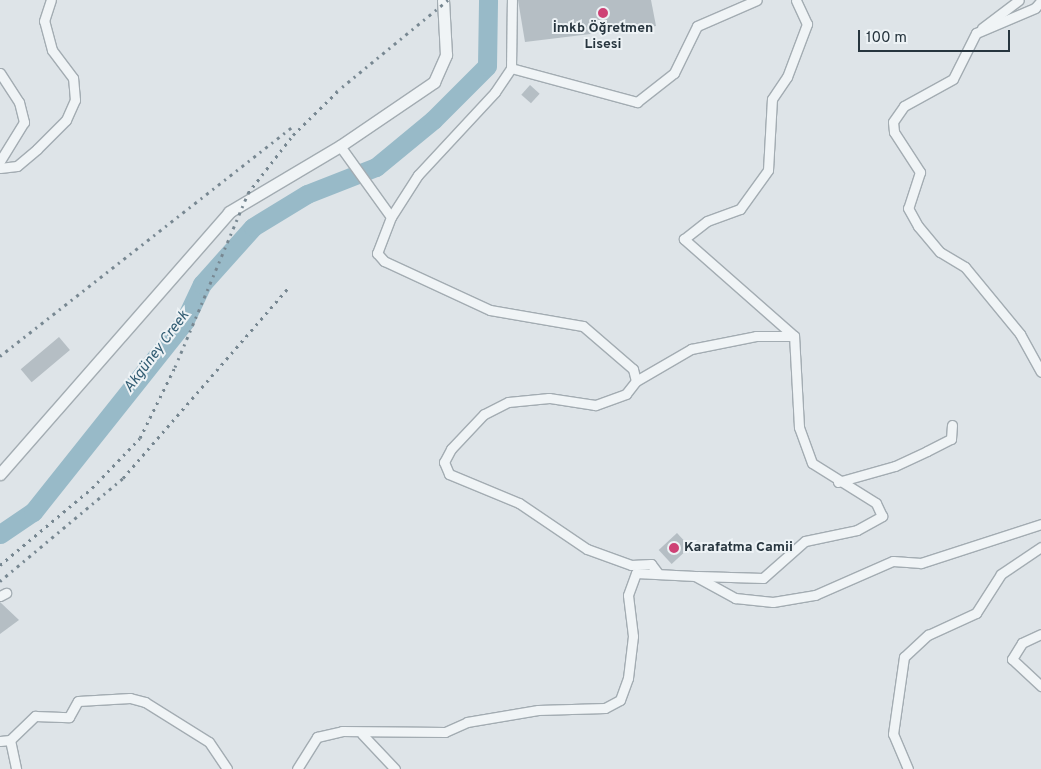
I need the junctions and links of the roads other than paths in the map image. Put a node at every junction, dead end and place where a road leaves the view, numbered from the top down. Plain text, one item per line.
1 (51, 0) edge
2 (443, 0) edge
3 (512, 0) edge
4 (757, 0) edge
5 (796, 0) edge
6 (1020, 0) edge
7 (1041, 1) edge
8 (976, 33) junction
9 (510, 68) junction
10 (0, 73) edge
11 (340, 146) junction
12 (0, 162) edge
13 (0, 168) edge
14 (391, 218) junction
15 (794, 336) junction
16 (1041, 372) edge
17 (636, 381) junction
18 (952, 425) dead end
19 (0, 474) edge
20 (838, 482) junction
21 (1041, 524) edge
22 (1041, 547) edge
23 (657, 572) junction
24 (695, 576) junction
25 (1041, 634) edge
26 (1041, 686) edge
27 (362, 734) junction
28 (10, 740) junction
29 (0, 741) edge
30 (16, 769) edge
31 (227, 769) edge
32 (297, 769) edge
33 (395, 769) edge
34 (908, 769) edge

1 - 13 street
2 - 11 street
3 - 9 street
4 - 9 street
5 - 15 street
6 - 8 street
7 - 8 street
8 - 16 street
9 - 14 street
10 - 12 street
11 - 14 street
11 - 19 street
14 - 17 street
15 - 17 street
15 - 20 street
17 - 23 street
18 - 20 street
20 - 24 street
21 - 24 street
22 - 34 street
23 - 24 street
23 - 27 street
25 - 26 street
27 - 32 street
27 - 33 street
28 - 29 street
28 - 30 street
28 - 31 street

